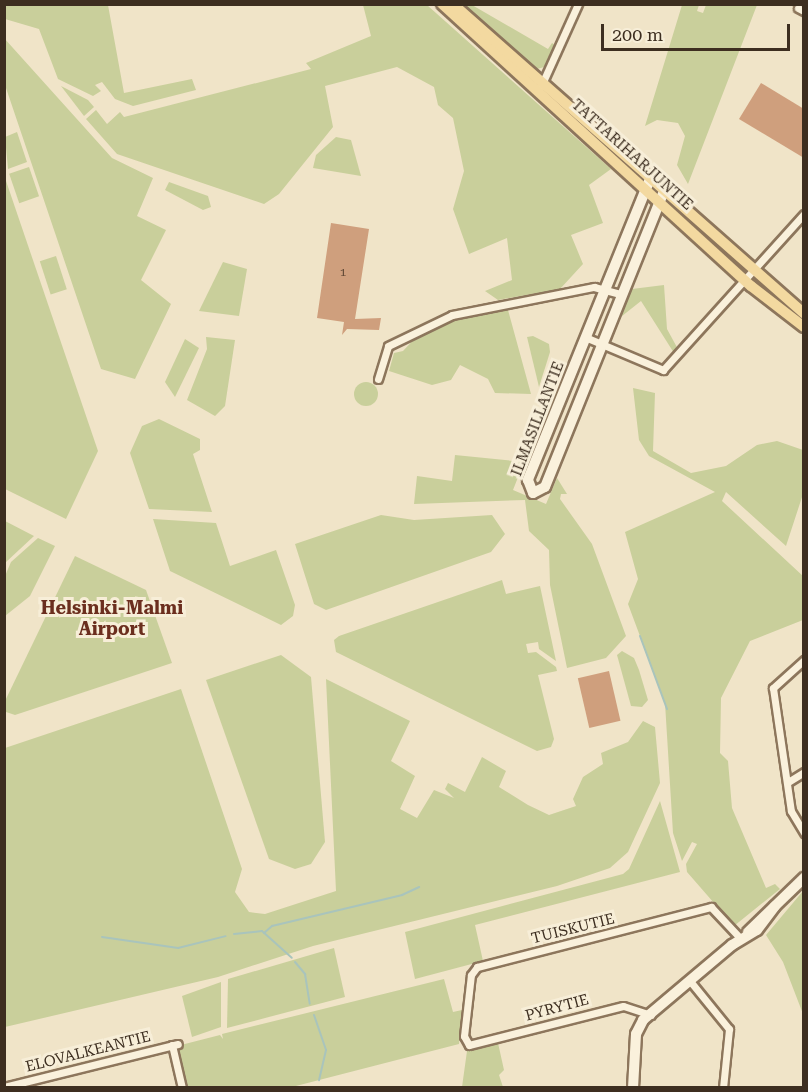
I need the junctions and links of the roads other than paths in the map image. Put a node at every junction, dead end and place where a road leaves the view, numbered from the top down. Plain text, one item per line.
1 (442, 4) edge
2 (453, 4) edge
3 (578, 4) edge
4 (541, 87) junction
5 (648, 183) junction
6 (662, 195) junction
7 (804, 214) edge
8 (751, 270) junction
9 (743, 279) junction
10 (604, 290) junction
11 (621, 294) junction
12 (804, 313) edge
13 (804, 327) edge
14 (585, 337) junction
15 (601, 344) junction
16 (378, 379) dead end
17 (804, 660) edge
18 (804, 772) edge
19 (788, 782) junction
20 (804, 833) edge
21 (804, 878) edge
22 (741, 939) junction
23 (689, 981) junction
24 (651, 1015) junction
25 (465, 1044) joint
26 (4, 1087) edge
27 (182, 1088) edge
28 (633, 1088) edge
29 (723, 1088) edge

1 - 4 main road, TATTARIHARJUNTIE
2 - 4 main road, TATTARIHARJUNTIE
3 - 4 street
4 - 5 main road, TATTARIHARJUNTIE
5 - 6 main road, TATTARIHARJUNTIE
5 - 10 main road, ILMASILLANTIE
6 - 8 main road, TATTARIHARJUNTIE
6 - 9 main road, TATTARIHARJUNTIE
6 - 11 main road, ILMASILLANTIE
7 - 8 street
8 - 9 street
8 - 12 main road, TATTARIHARJUNTIE
9 - 13 main road, TATTARIHARJUNTIE
9 - 15 street
10 - 11 street
10 - 14 main road, ILMASILLANTIE
10 - 16 street
11 - 15 main road, ILMASILLANTIE
14 - 15 street
14 - 15 main road, ILMASILLANTIE
17 - 19 street
18 - 19 street
19 - 20 street
21 - 22 main road
22 - 23 main road
22 - 25 street, TUISKUTIE
23 - 24 main road
23 - 29 street
24 - 25 street, PYRYTIE
24 - 28 main road
26 - 27 street, ELOVALKEANTIE

